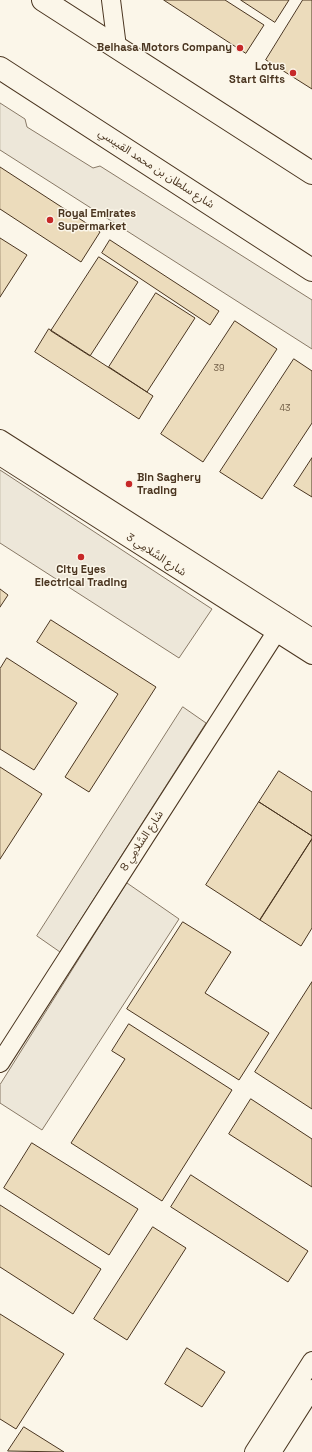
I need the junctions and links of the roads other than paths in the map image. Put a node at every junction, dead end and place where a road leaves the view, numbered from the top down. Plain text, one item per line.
1 (111, 0) edge
2 (53, 2) edge
3 (117, 47) junction
4 (0, 68) edge
5 (312, 173) edge
6 (312, 270) edge
7 (0, 439) edge
8 (0, 456) edge
9 (280, 626) junction
10 (312, 638) edge
11 (312, 655) edge
12 (0, 1063) edge
13 (312, 1361) edge
14 (312, 1390) edge
15 (254, 1452) edge
16 (272, 1452) edge

1 - 3 street
2 - 3 main road
3 - 5 main road
4 - 6 main road, شارع سلطان بن محمد القبيسي
7 - 9 street, شارع السَّلامِي 3
8 - 9 street, شارع السَّلامِي 3
9 - 10 street, شارع السَّلامِي 3
9 - 11 street, شارع السَّلامِي 3
9 - 12 street, شارع السَّلامِي 8
13 - 15 street
14 - 16 street

